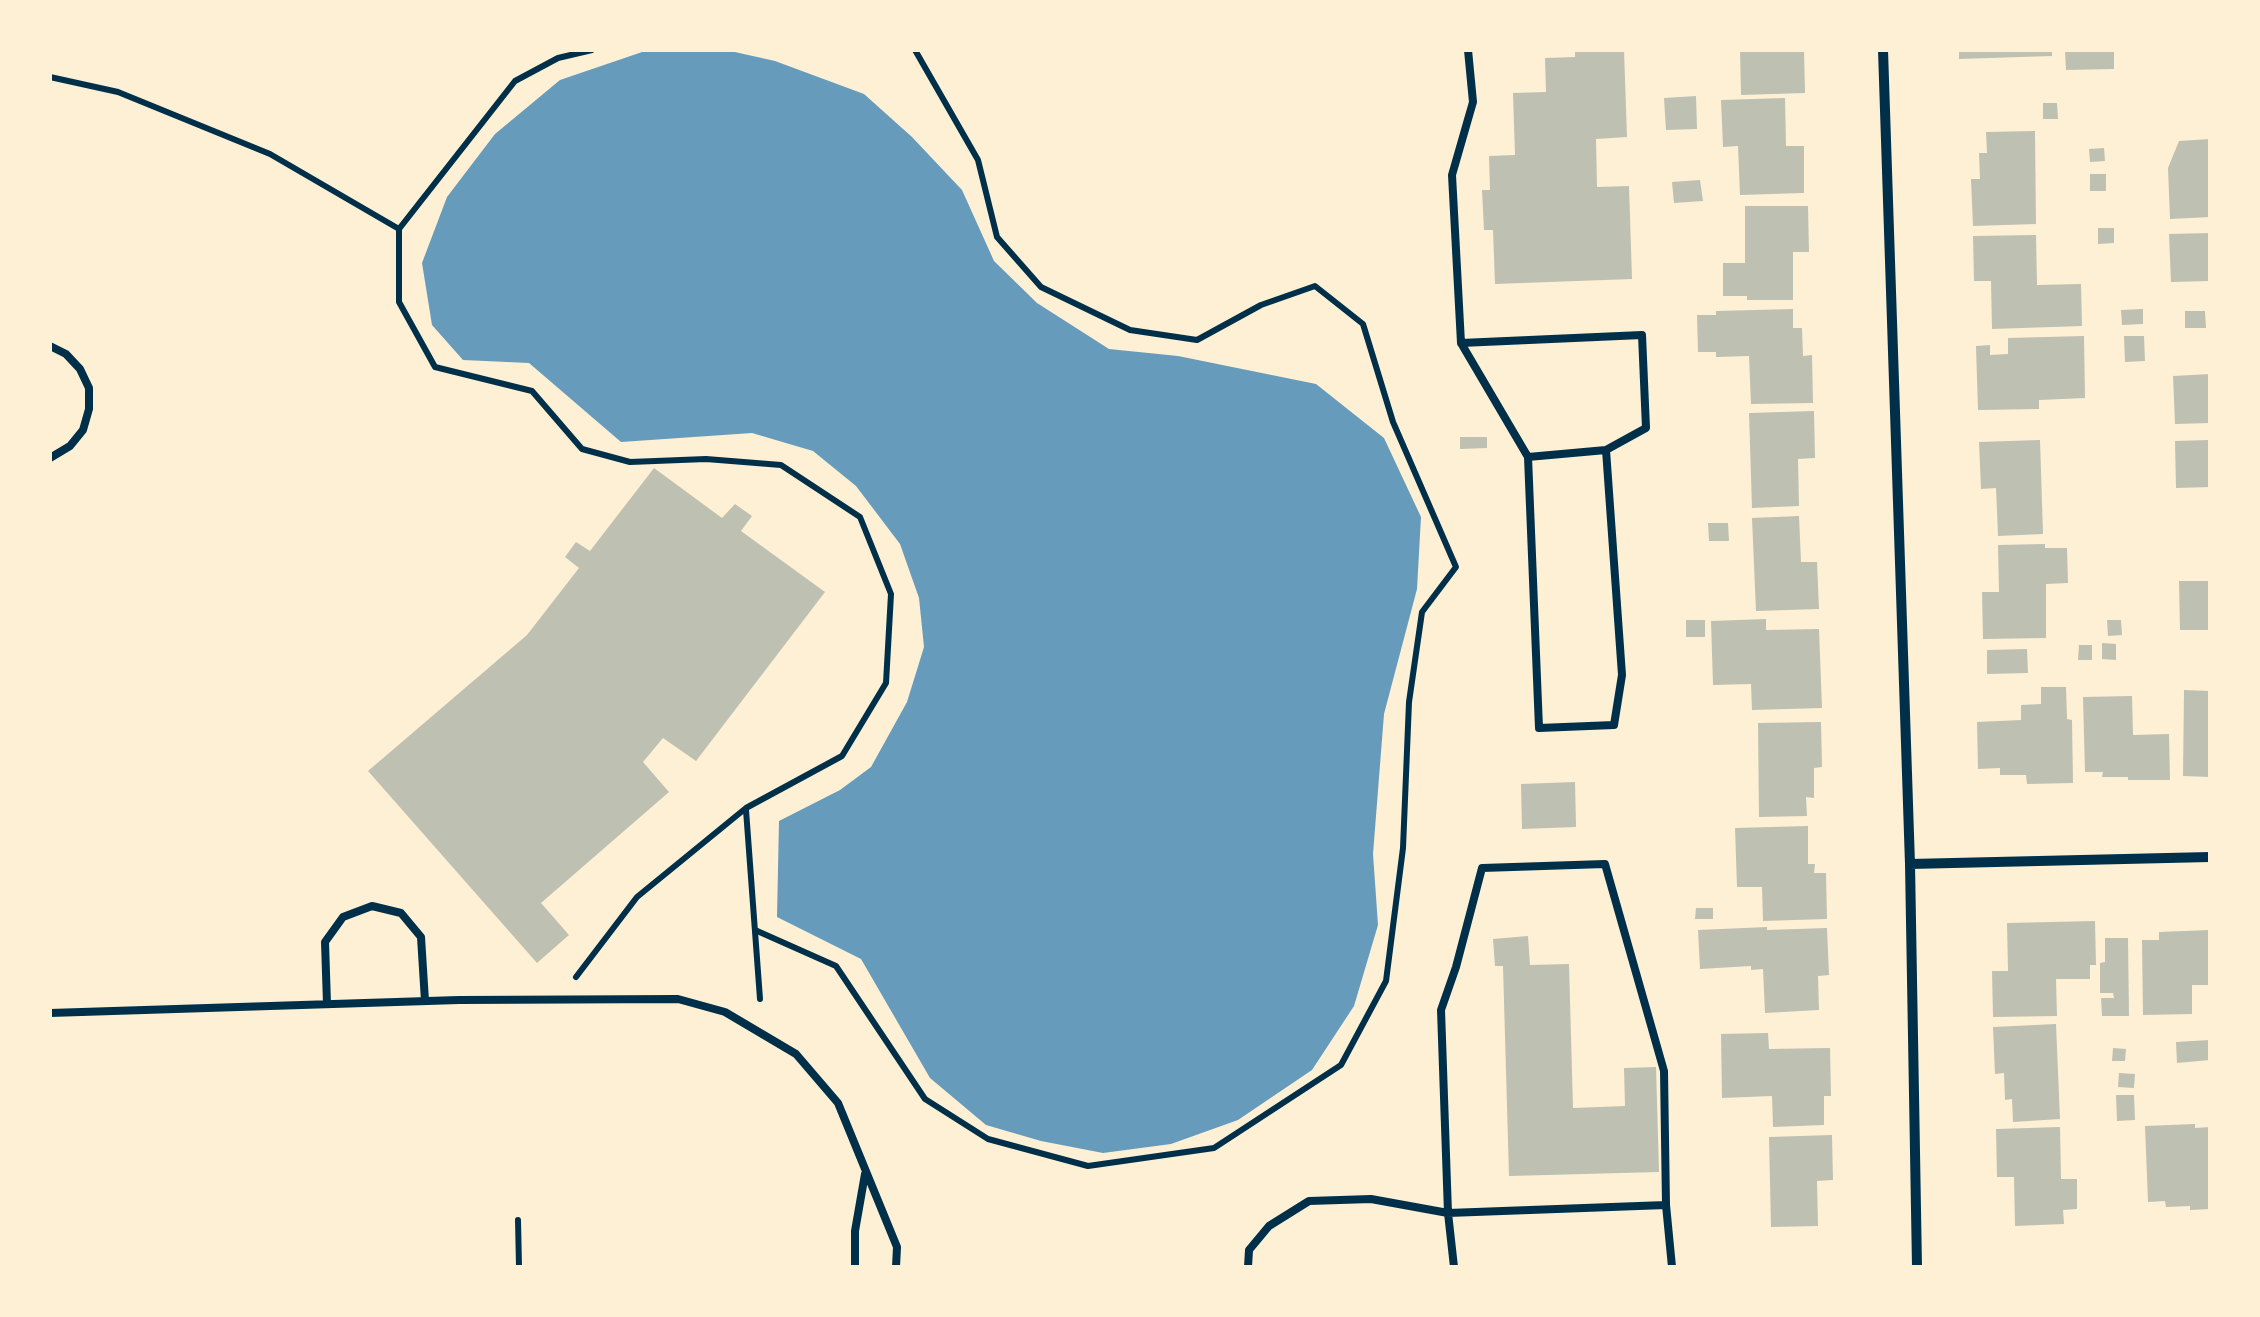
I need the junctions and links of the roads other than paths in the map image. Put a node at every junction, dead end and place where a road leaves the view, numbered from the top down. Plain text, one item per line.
1 (1468, 50) edge
2 (1883, 50) edge
3 (1461, 344) junction
4 (50, 346) edge
5 (1606, 450) junction
6 (1528, 456) junction
7 (50, 458) edge
8 (2210, 857) edge
9 (1910, 864) junction
10 (424, 1001) junction
11 (327, 1004) junction
12 (50, 1013) edge
13 (865, 1174) junction
14 (1666, 1205) junction
15 (1448, 1213) junction
16 (855, 1267) edge
17 (896, 1267) edge
18 (1248, 1267) edge
19 (1454, 1267) edge
20 (1672, 1267) edge
21 (1917, 1267) edge

1 - 3 lane
2 - 9 street
3 - 5 lane
3 - 6 lane
4 - 7 lane
5 - 6 lane
5 - 6 lane
8 - 9 street
9 - 21 street
10 - 11 lane
10 - 11 lane
10 - 13 lane
11 - 12 lane
13 - 16 lane
13 - 17 lane
14 - 15 lane
14 - 15 lane
14 - 20 lane
15 - 18 lane
15 - 19 lane

